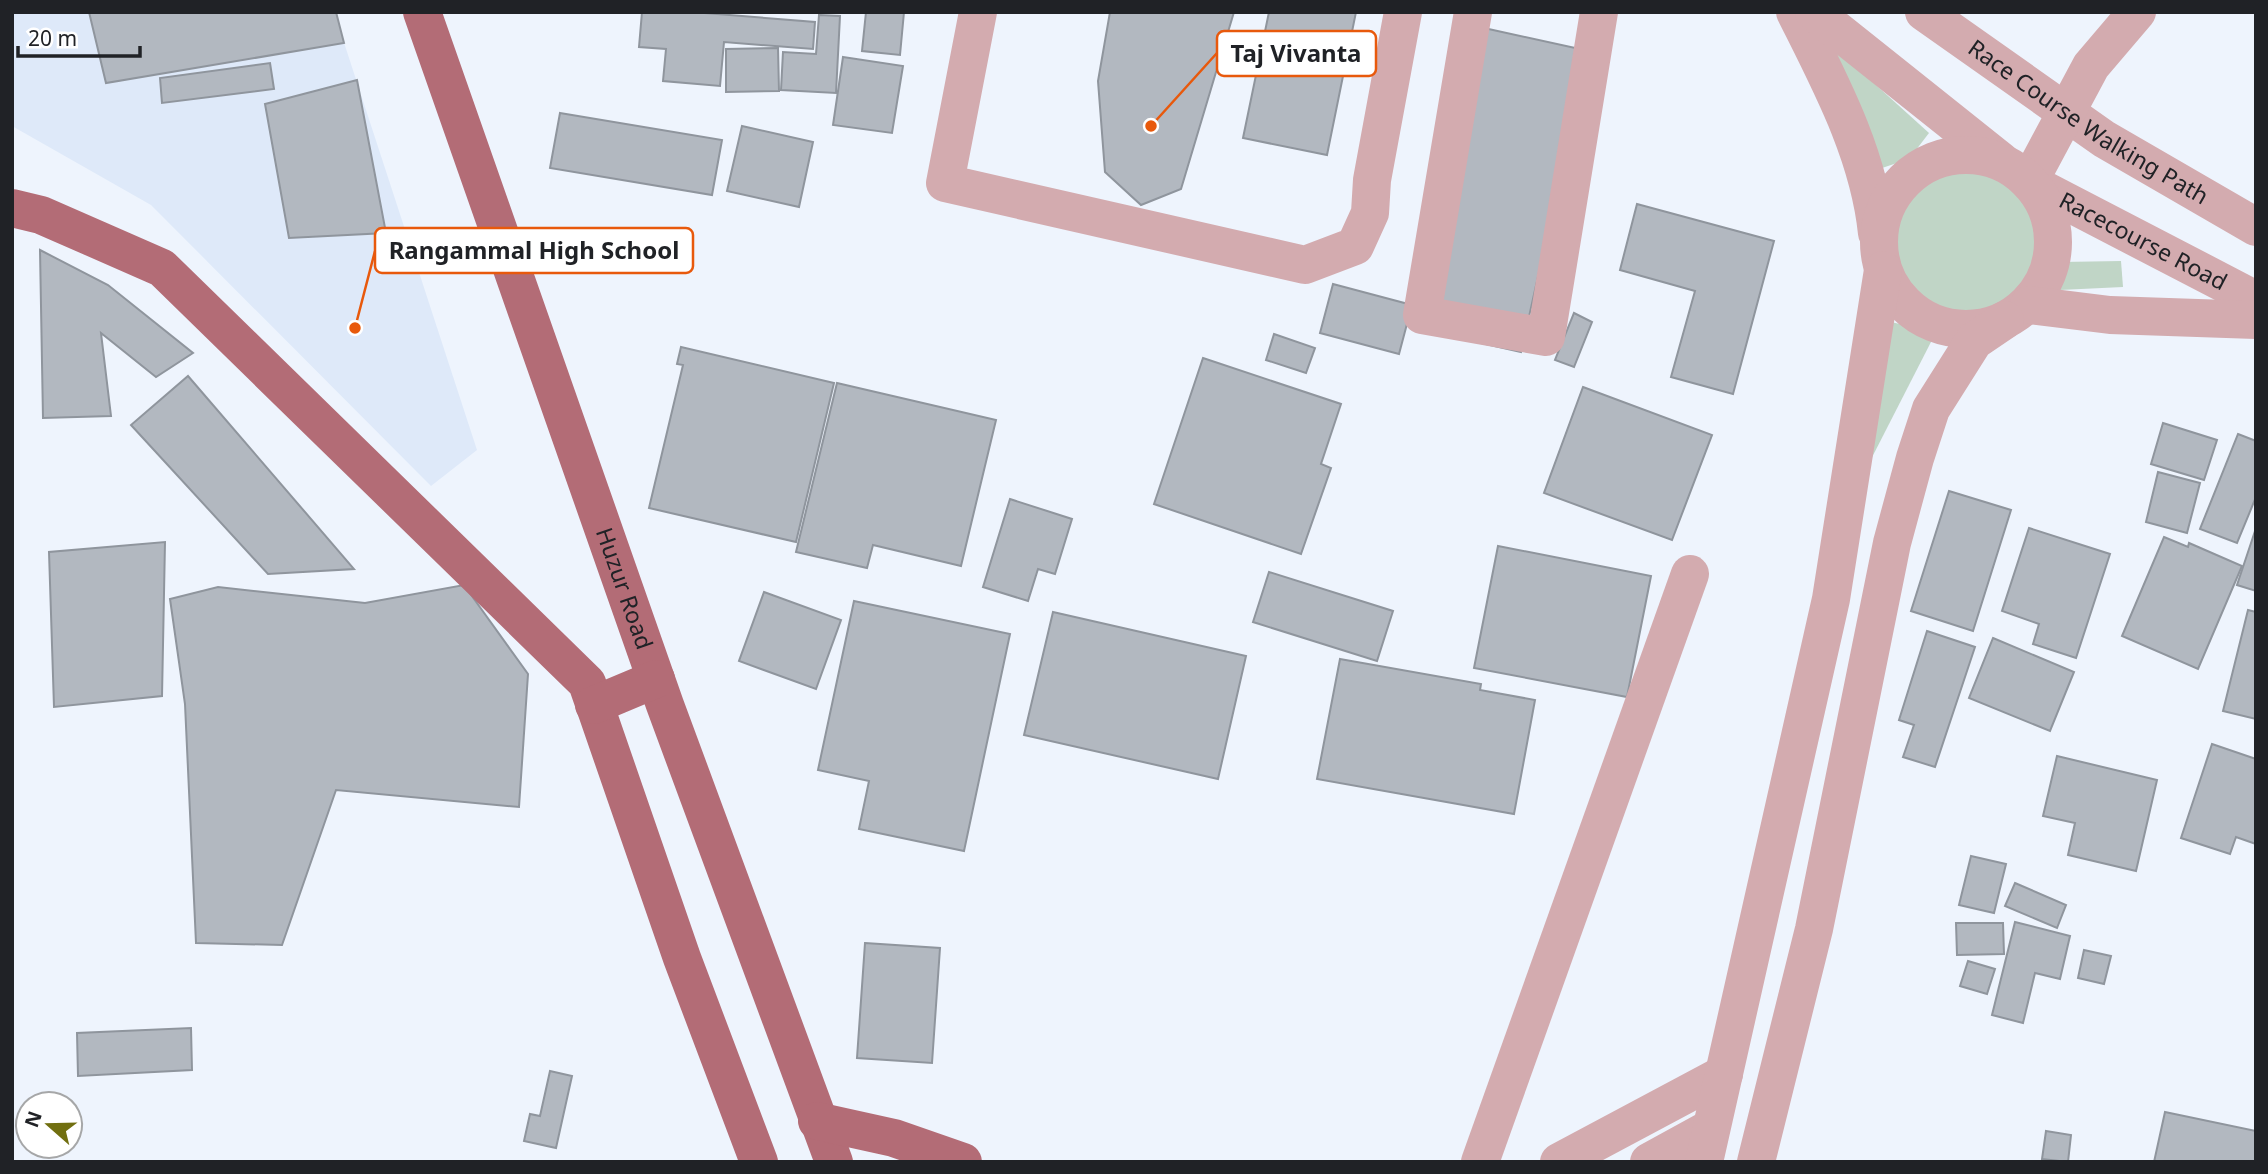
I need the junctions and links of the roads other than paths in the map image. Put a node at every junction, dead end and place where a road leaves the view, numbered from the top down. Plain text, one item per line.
1 (422, 12) edge
2 (978, 12) edge
3 (1403, 12) edge
4 (1473, 12) edge
5 (1599, 12) edge
6 (1795, 12) edge
7 (1814, 12) edge
8 (1924, 12) edge
9 (2137, 12) edge
10 (2066, 114) junction
11 (2016, 172) junction
12 (12, 208) edge
13 (2256, 227) edge
14 (1880, 256) junction
15 (2256, 300) edge
16 (2017, 313) junction
17 (2256, 320) edge
18 (1690, 574) dead end
19 (656, 679) junction
20 (594, 705) junction
21 (1724, 1074) junction
22 (817, 1121) junction
23 (1708, 1145) edge
24 (759, 1162) edge
25 (834, 1162) edge
26 (962, 1162) edge
27 (1480, 1162) edge
28 (1559, 1162) edge
29 (1649, 1162) edge
30 (1756, 1162) edge

1 - 19 main road, Huzur Road
2 - 3 street
4 - 5 street
6 - 14 street
7 - 11 street, Racecourse Road
8 - 10 street, Race Course Walking Path
9 - 10 street
10 - 11 street
10 - 13 street, Race Course Walking Path
11 - 14 street
11 - 15 street, Racecourse Road
11 - 16 street
12 - 20 main road
14 - 16 street
14 - 21 street
16 - 17 street
16 - 30 street
18 - 27 street
19 - 20 main road
19 - 22 main road, Huzur Road
20 - 24 main road
21 - 23 street
21 - 28 street
22 - 25 main road, Huzur Road
22 - 26 main road
23 - 29 street

